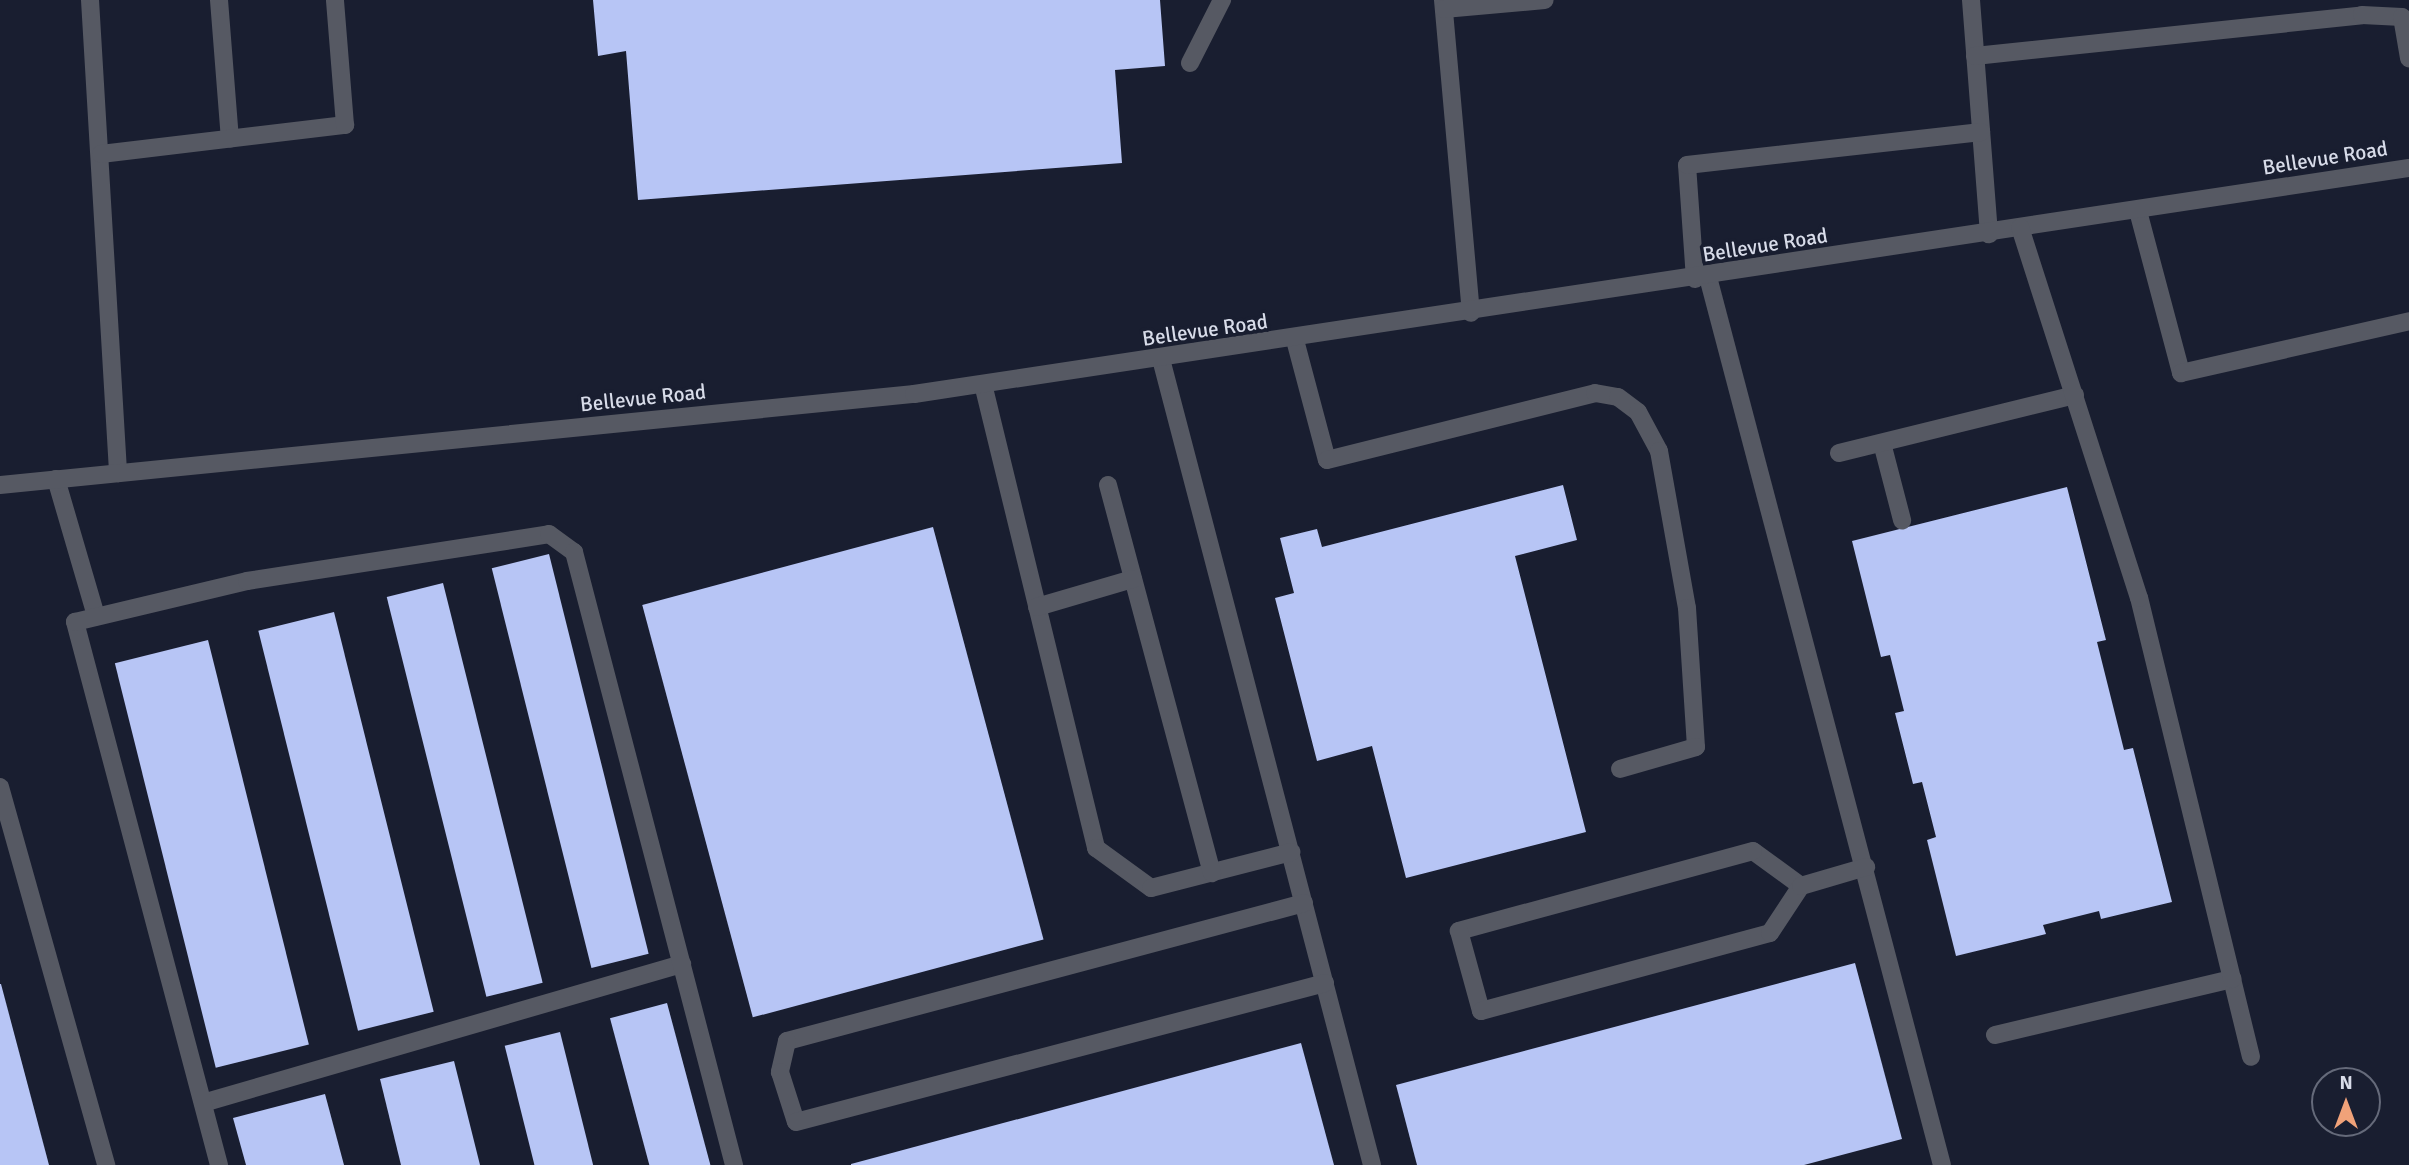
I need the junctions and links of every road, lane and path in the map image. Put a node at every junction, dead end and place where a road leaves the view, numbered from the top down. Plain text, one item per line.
1 (90, 0) edge
2 (219, 0) edge
3 (335, 0) edge
4 (1222, 0) edge
5 (1545, 0) edge
6 (1971, 0) edge
7 (1443, 5) edge
8 (1975, 56) junction
9 (2409, 58) edge
10 (1190, 62) dead end
11 (1981, 132) junction
12 (230, 139) junction
13 (101, 154) junction
14 (2409, 168) edge
15 (2138, 211) junction
16 (2020, 228) junction
17 (1989, 234) junction
18 (1701, 278) junction
19 (1472, 313) junction
20 (2409, 321) edge
21 (1295, 340) junction
22 (1161, 359) junction
23 (983, 384) junction
24 (2075, 395) junction
25 (1882, 443) junction
26 (1839, 453) dead end
27 (118, 473) junction
28 (56, 479) junction
29 (0, 485) edge
30 (1108, 485) dead end
31 (1902, 520) dead end
32 (1133, 579) junction
33 (1037, 607) junction
34 (96, 616) junction
35 (1620, 769) dead end
36 (0, 787) edge
37 (1291, 852) junction
38 (1866, 867) junction
39 (1212, 873) junction
40 (1801, 886) junction
41 (1304, 903) junction
42 (681, 964) junction
43 (2232, 979) junction
44 (1325, 983) junction
45 (1995, 1035) dead end
46 (2251, 1057) dead end
47 (203, 1103) junction
48 (106, 1165) edge
49 (219, 1165) edge
50 (734, 1165) edge
51 (1372, 1165) edge
52 (1942, 1165) edge

1 - 13 street
2 - 12 street
3 - 12 street
4 - 10 street
5 - 7 street
6 - 8 street
7 - 19 street
8 - 9 street
8 - 11 street
11 - 17 street
11 - 18 street
12 - 13 street
13 - 27 street
14 - 15 street, Bellevue Road
15 - 16 street, Bellevue Road
15 - 20 street
16 - 17 street, Bellevue Road
16 - 24 street
17 - 18 street, Bellevue Road
18 - 19 street, Bellevue Road
18 - 38 street
19 - 21 street, Bellevue Road
21 - 22 street, Bellevue Road
21 - 35 street
22 - 23 street, Bellevue Road
22 - 37 street
23 - 27 street, Bellevue Road
23 - 33 street
24 - 25 street
24 - 43 street
25 - 26 street
25 - 31 street
27 - 28 street, Bellevue Road
28 - 29 street, Bellevue Road
28 - 34 street
30 - 32 street
32 - 33 street
32 - 39 street
33 - 39 street
34 - 42 street
34 - 47 street
36 - 48 street
37 - 39 street
37 - 41 street
38 - 40 street
38 - 52 street
40 - 40 street
41 - 44 street
41 - 44 street
42 - 47 street
42 - 50 street
43 - 45 street
43 - 46 street
44 - 51 street
47 - 49 street

